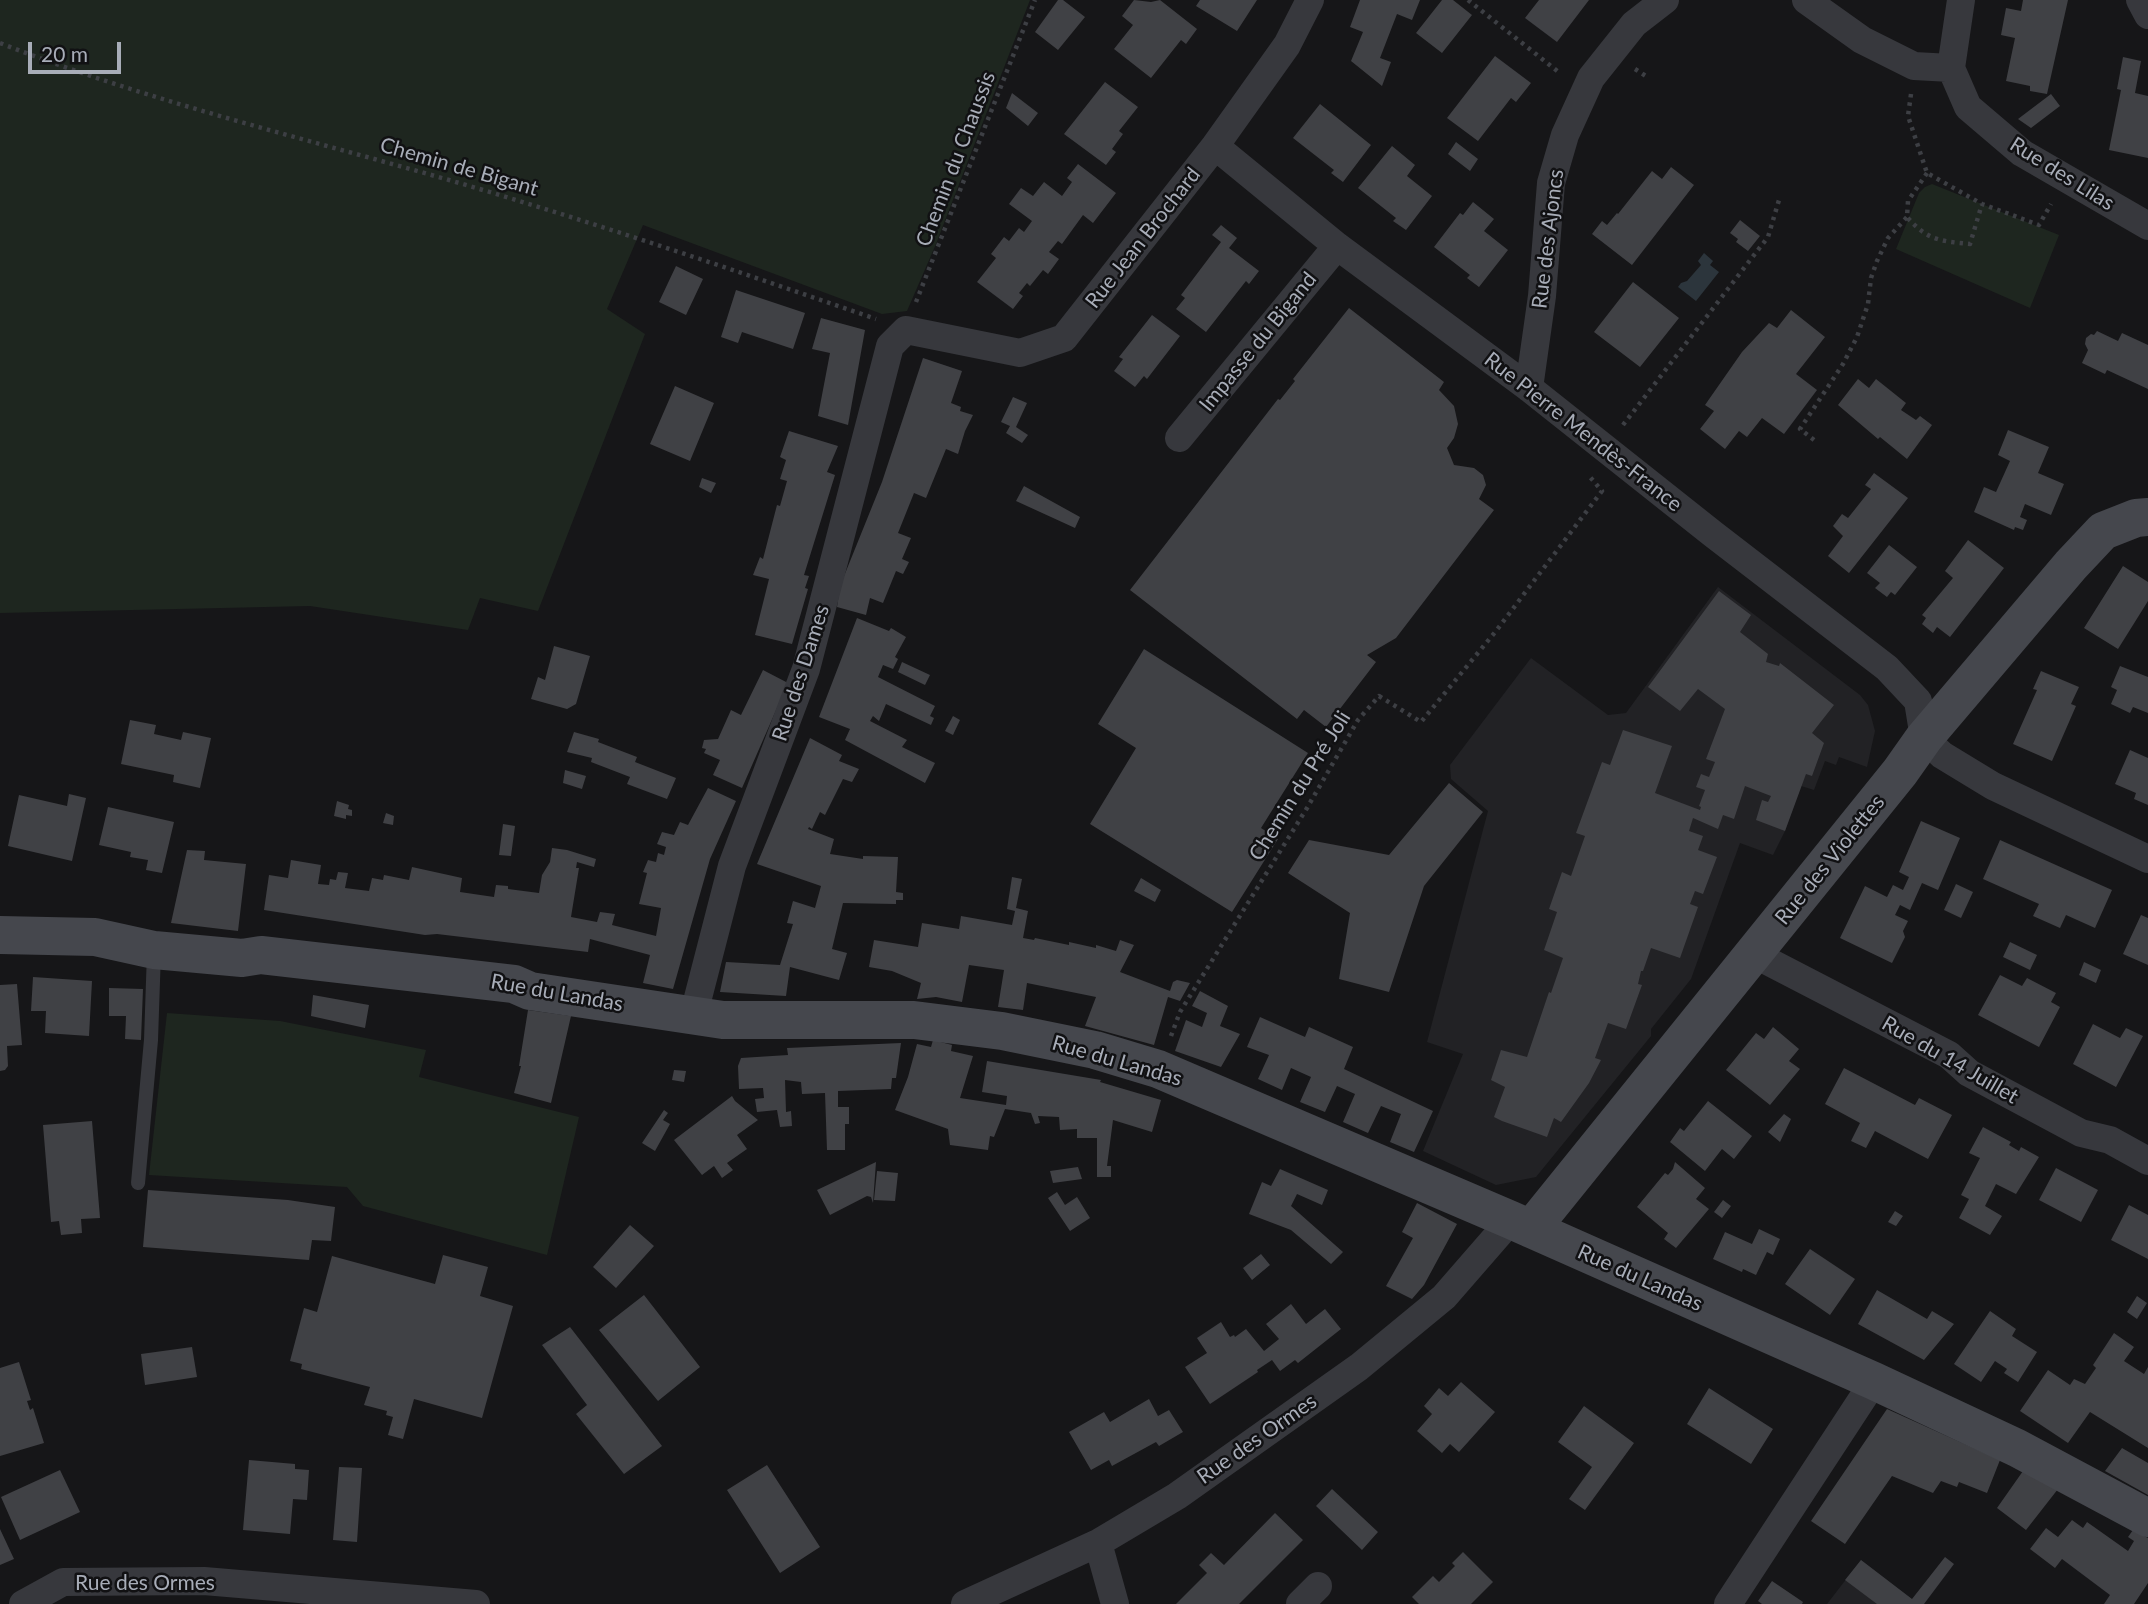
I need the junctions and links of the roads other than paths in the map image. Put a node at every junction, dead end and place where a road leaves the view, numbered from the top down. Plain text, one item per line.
1 (1310, 0) edge
2 (1665, 0) edge
3 (1806, 0) edge
4 (1961, 0) edge
5 (2140, 0) edge
6 (2148, 15) edge
7 (1951, 68) junction
8 (1215, 146) junction
9 (2148, 226) edge
10 (1336, 246) junction
11 (905, 330) joint
12 (1529, 388) junction
13 (1179, 438) dead end
14 (2148, 517) edge
15 (1924, 737) junction
16 (2148, 859) edge
17 (0, 935) edge
18 (154, 950) junction
19 (1754, 954) junction
20 (693, 1017) junction
21 (2148, 1161) edge
22 (138, 1183) dead end
23 (1521, 1224) junction
24 (1874, 1381) junction
25 (2148, 1518) edge
26 (1098, 1543) junction
27 (272, 1596) edge
28 (23, 1604) edge
29 (477, 1604) edge
30 (965, 1604) edge
31 (1115, 1604) edge
32 (1728, 1604) edge

1 - 8 street, Rue Jean Brochard
2 - 12 street, Rue des Ajoncs
3 - 7 street
4 - 7 street
5 - 6 street
7 - 9 street, Rue des Lilas
8 - 10 street, Rue Pierre Mendès-France
8 - 11 street, Rue Jean Brochard
10 - 12 street, Rue Pierre Mendès-France
10 - 13 street, Impasse du Bigand
11 - 20 street, Rue des Dames
12 - 15 street, Rue Pierre Mendès-France
14 - 15 street, Rue des Violettes
15 - 16 street
15 - 19 street, Rue des Violettes
17 - 18 street, Rue du Landas
18 - 20 street, Rue du Landas
18 - 22 lane
19 - 21 street, Rue du 14 Juillet
19 - 23 street, Rue des Violettes
20 - 23 street, Rue du Landas
23 - 24 street, Rue du Landas
23 - 26 street, Rue des Ormes
24 - 25 street, Rue du Landas
24 - 32 street
26 - 30 street, Rue des Ormes
26 - 31 street
27 - 28 street, Rue des Ormes
27 - 29 street, Rue des Ormes

